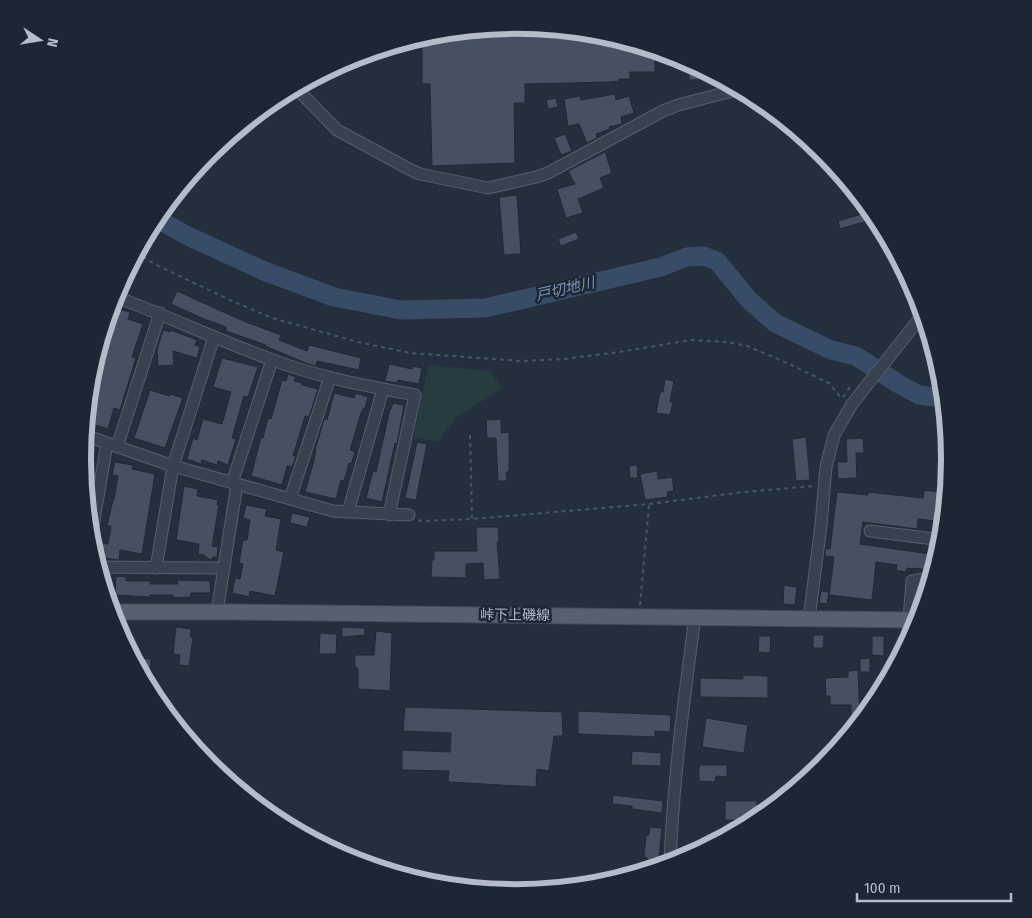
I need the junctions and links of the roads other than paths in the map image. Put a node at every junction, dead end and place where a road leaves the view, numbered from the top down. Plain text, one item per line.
1 (730, 92) edge
2 (300, 93) edge
3 (122, 299) edge
4 (160, 313) junction
5 (919, 321) edge
6 (214, 337) junction
7 (272, 360) junction
8 (330, 377) junction
9 (383, 389) junction
10 (92, 438) edge
11 (112, 445) junction
12 (172, 466) junction
13 (235, 484) junction
14 (290, 499) junction
15 (348, 512) junction
16 (389, 515) junction
17 (409, 515) road end
18 (95, 521) edge
19 (870, 531) dead end
20 (933, 542) edge
21 (105, 567) edge
22 (156, 568) junction
23 (223, 568) junction
24 (924, 579) edge
25 (914, 610) edge
26 (119, 612) edge
27 (217, 612) junction
28 (695, 617) junction
29 (809, 619) junction
30 (910, 620) edge
31 (670, 855) edge

1 - 2 street
3 - 4 street
4 - 6 street
4 - 11 street
5 - 29 street
6 - 7 street
6 - 12 street
7 - 8 street
7 - 13 street
8 - 9 street
8 - 14 street
9 - 15 street
9 - 16 street
10 - 11 street
11 - 12 street
11 - 18 street
12 - 13 street
12 - 22 street
13 - 14 street
13 - 23 street
14 - 15 street
15 - 16 street
16 - 17 street
19 - 20 street
21 - 22 street
22 - 23 street
23 - 27 street
24 - 25 street
26 - 27 main road, 峠下上磯線
27 - 28 main road, 峠下上磯線
28 - 29 main road, 峠下上磯線
28 - 31 street
29 - 30 main road, 峠下上磯線

